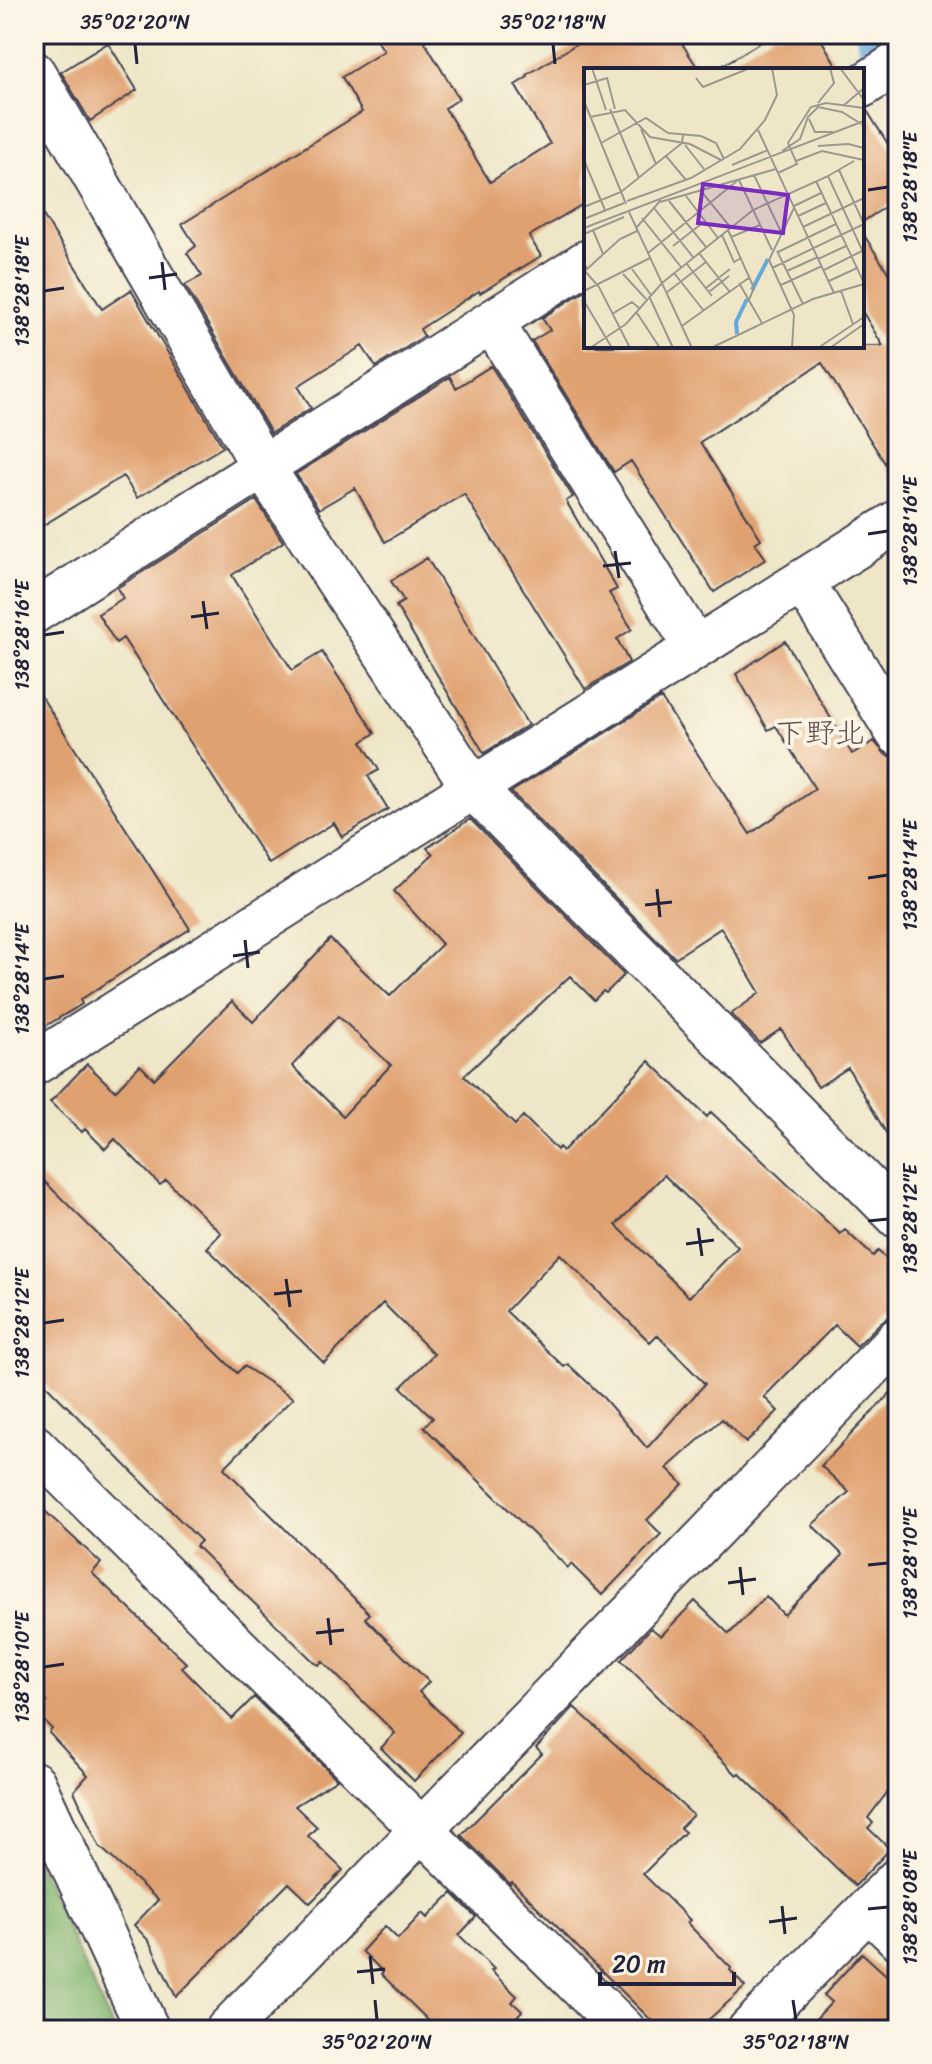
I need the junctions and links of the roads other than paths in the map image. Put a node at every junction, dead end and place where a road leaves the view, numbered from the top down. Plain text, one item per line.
1 (898, 63) edge
2 (34, 73) edge
3 (864, 85) edge
4 (584, 263) edge
5 (492, 322) junction
6 (263, 467) junction
7 (898, 521) edge
8 (802, 581) junction
9 (34, 612) edge
10 (696, 648) junction
11 (898, 734) edge
12 (473, 788) junction
13 (34, 1064) edge
14 (898, 1217) edge
15 (898, 1339) edge
16 (34, 1446) edge
17 (34, 1783) edge
18 (420, 1831) junction
19 (898, 1879) edge
20 (868, 1909) junction
21 (898, 1938) edge
22 (148, 2030) edge
23 (227, 2030) edge
24 (624, 2030) edge
25 (749, 2030) edge

1 - 3 street
2 - 6 street
4 - 5 street
5 - 6 street
5 - 10 street
6 - 9 street
6 - 12 street
7 - 8 street
8 - 10 street
8 - 11 street
10 - 12 street
12 - 13 street
12 - 14 street
15 - 18 street
16 - 18 street
17 - 22 street
18 - 23 street
18 - 24 street
19 - 20 street
20 - 21 street
20 - 25 street

